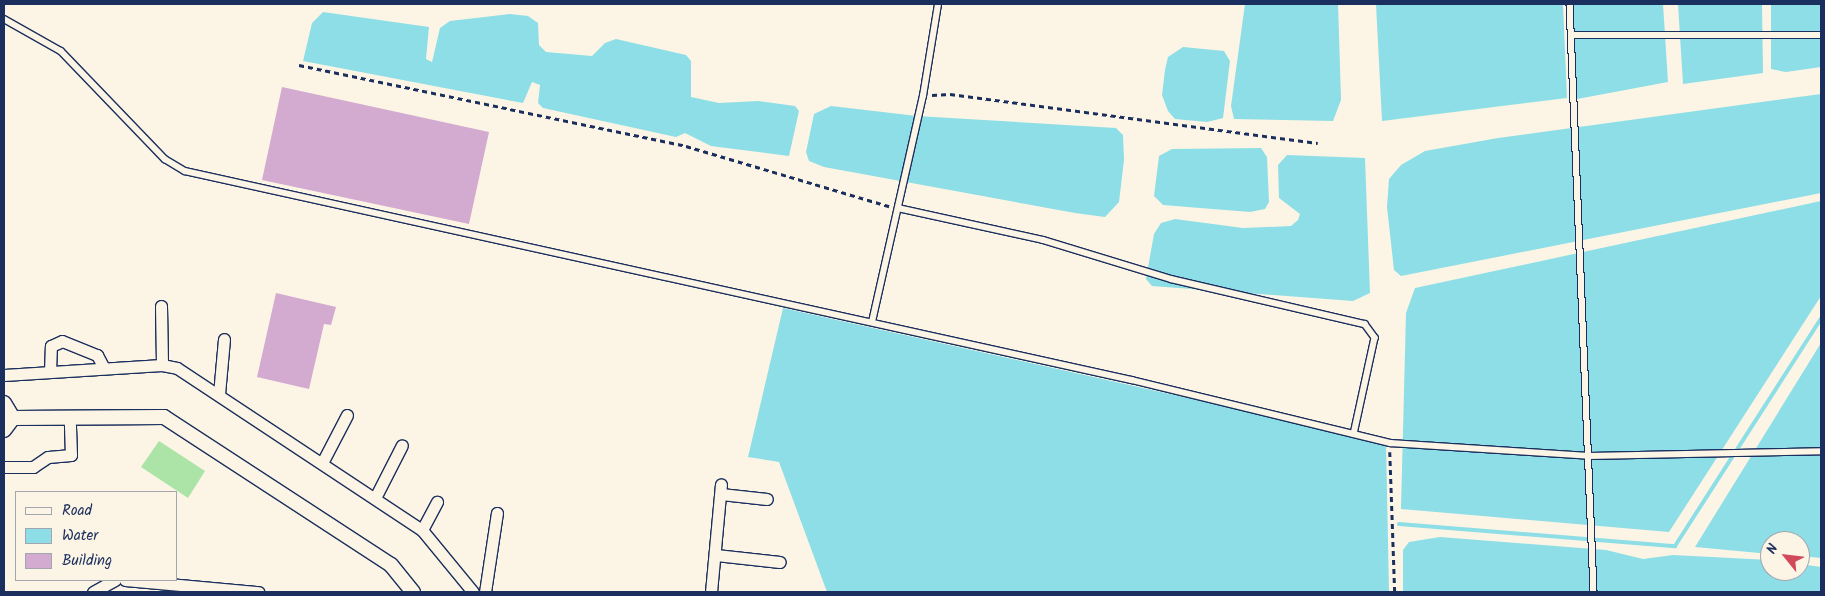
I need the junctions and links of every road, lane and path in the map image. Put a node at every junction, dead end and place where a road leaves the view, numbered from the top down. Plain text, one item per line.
1 (938, 4) edge
2 (1570, 4) edge
3 (4, 19) edge
4 (1572, 35) junction
5 (1821, 35) edge
6 (299, 65) dead end
7 (923, 96) junction
8 (1318, 143) dead end
9 (898, 208) junction
10 (160, 306) dead end
11 (872, 322) junction
12 (224, 339) dead end
13 (162, 365) junction
14 (104, 368) junction
15 (50, 372) junction
16 (4, 376) edge
17 (219, 394) junction
18 (4, 403) edge
19 (347, 415) dead end
20 (13, 418) junction
21 (70, 418) junction
22 (4, 430) edge
23 (1354, 434) junction
24 (1390, 443) junction
25 (402, 446) dead end
26 (1821, 451) edge
27 (1589, 456) junction
28 (322, 463) junction
29 (4, 467) edge
30 (376, 498) junction
31 (767, 499) dead end
32 (437, 502) dead end
33 (496, 513) dead end
34 (422, 530) junction
35 (716, 555) junction
36 (780, 562) dead end
37 (112, 581) edge
38 (131, 581) edge
39 (173, 588) edge
40 (97, 591) edge
41 (244, 592) edge
42 (258, 592) edge
43 (413, 592) edge
44 (473, 592) edge
45 (486, 592) edge
46 (711, 592) edge
47 (1394, 592) edge
48 (1594, 592) edge

1 - 7 lane
2 - 4 lane
3 - 11 lane
4 - 5 lane
4 - 27 lane
6 - 9 path
7 - 8 path
7 - 9 lane
9 - 11 lane
9 - 23 lane
10 - 13 street
11 - 23 lane
12 - 17 street
13 - 14 street
13 - 17 street
14 - 15 street
14 - 15 street
15 - 16 street
17 - 28 street
18 - 20 street
19 - 28 street
20 - 21 street
20 - 22 street
21 - 29 street
21 - 43 street
23 - 24 lane
24 - 27 lane
24 - 47 path
25 - 30 street
26 - 27 lane
27 - 48 lane
28 - 30 street
30 - 34 street
31 - 35 street
32 - 34 street
33 - 45 street
34 - 44 street
35 - 36 street
35 - 46 street
37 - 40 street
38 - 39 street
39 - 41 street
41 - 42 street

